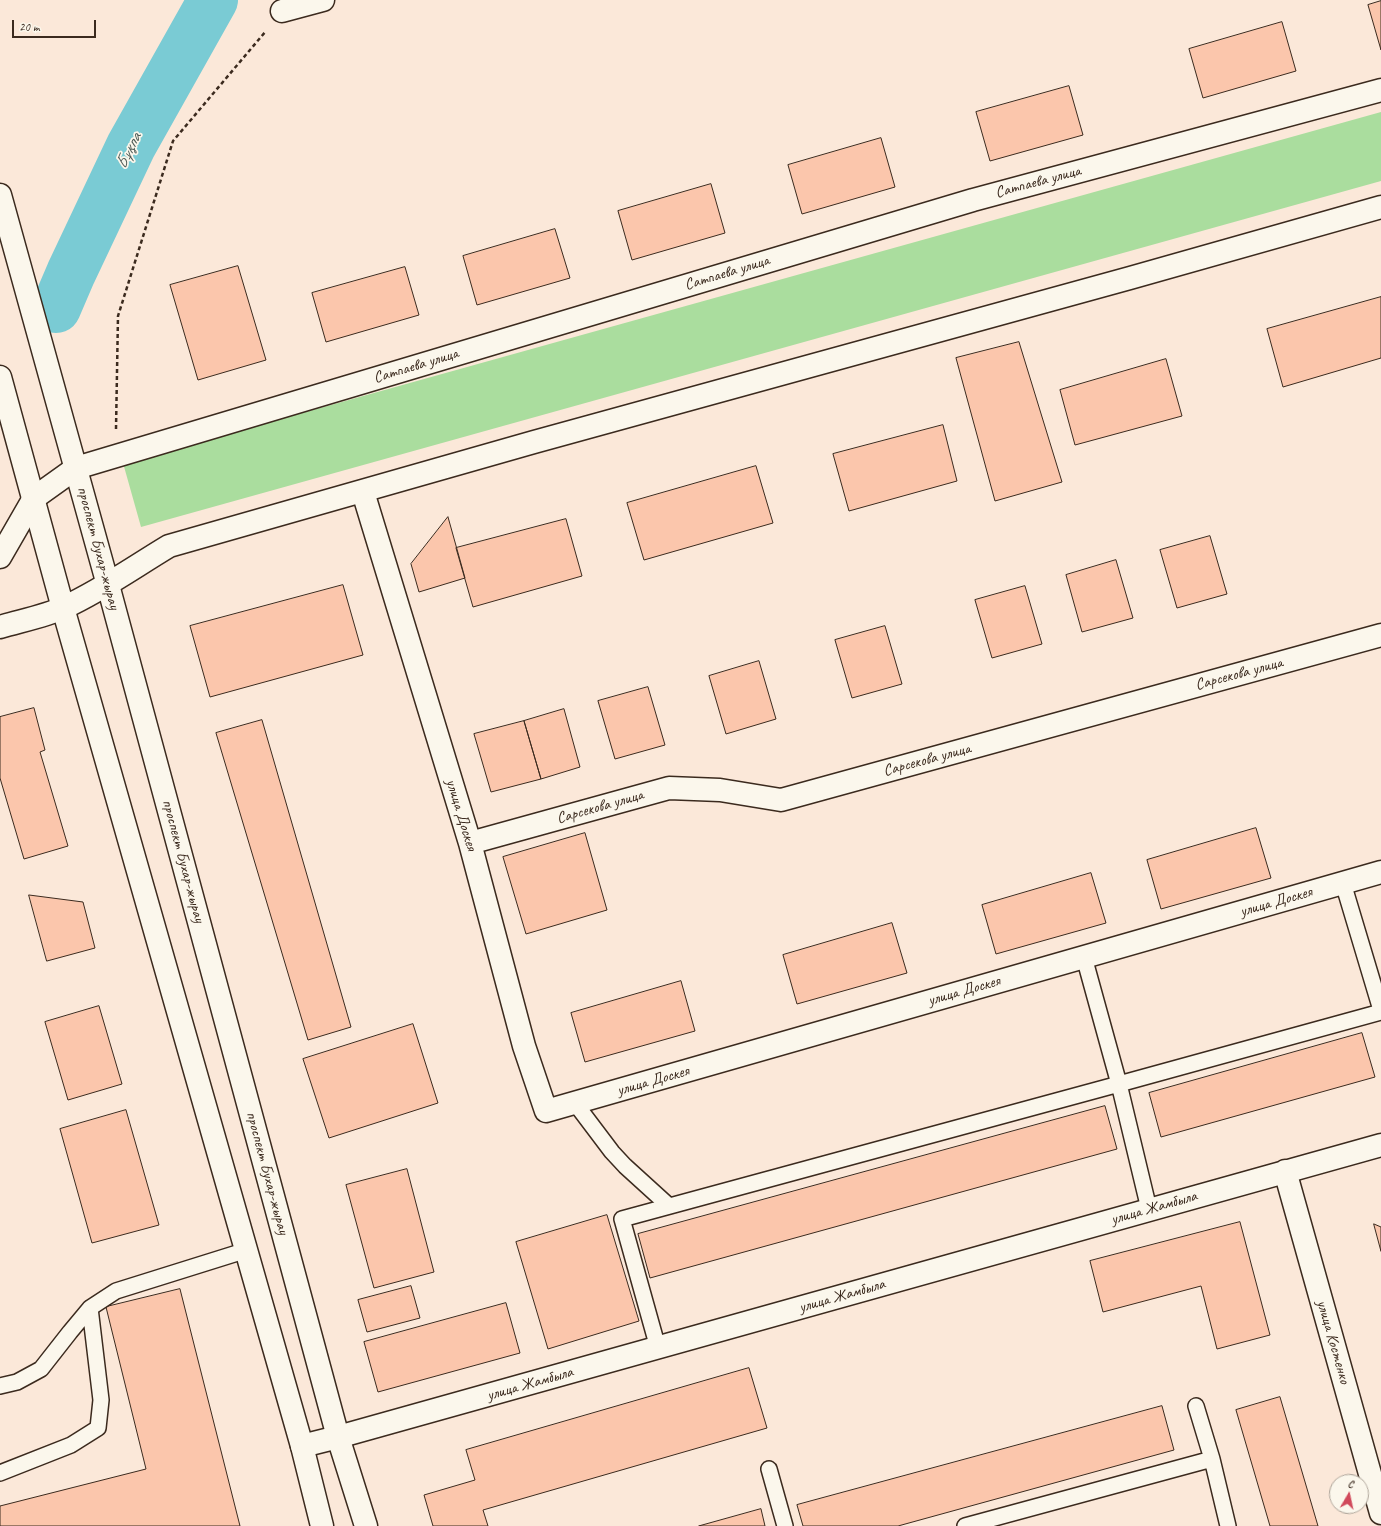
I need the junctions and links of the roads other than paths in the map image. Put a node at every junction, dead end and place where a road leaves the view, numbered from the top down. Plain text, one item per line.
1 (323, 0) edge
2 (284, 5) edge
3 (1381, 90) edge
4 (0, 195) edge
5 (1381, 207) edge
6 (0, 377) edge
7 (76, 468) junction
8 (363, 492) junction
9 (34, 498) junction
10 (0, 557) edge
11 (108, 585) junction
12 (63, 608) junction
13 (0, 627) edge
14 (1381, 634) edge
15 (470, 844) junction
16 (1381, 872) edge
17 (1343, 883) junction
18 (1084, 957) junction
19 (1381, 1011) edge
20 (1119, 1084) junction
21 (575, 1103) junction
22 (1381, 1145) edge
23 (1285, 1171) junction
24 (669, 1206) junction
25 (1149, 1209) junction
26 (246, 1250) junction
27 (90, 1308) junction
28 (658, 1348) junction
29 (0, 1386) edge
30 (1196, 1406) dead end
31 (338, 1437) junction
32 (302, 1446) junction
33 (1212, 1460) junction
34 (769, 1469) dead end
35 (0, 1473) edge
36 (1381, 1513) edge
37 (322, 1526) edge
38 (366, 1526) edge
39 (784, 1526) edge
40 (965, 1526) edge
41 (1228, 1526) edge

1 - 2 main road
3 - 7 main road, Сатпаева улица
4 - 7 main road, проспект Бухар-жырау
5 - 8 main road
6 - 9 main road
7 - 9 main road, Сатпаева улица
7 - 11 main road, проспект Бухар-жырау
8 - 11 main road
8 - 15 main road, улица Доскея
9 - 10 main road
9 - 12 main road
11 - 12 main road
11 - 31 main road, проспект Бухар-жырау
12 - 13 main road
12 - 26 main road
14 - 15 main road, Сарсекова улица
15 - 21 main road, улица Доскея
16 - 17 main road, улица Доскея
17 - 18 main road, улица Доскея
17 - 19 lane
18 - 20 lane
18 - 21 main road, улица Доскея
19 - 20 lane
20 - 24 lane
20 - 25 lane
21 - 24 lane
22 - 23 main road, улица Жамбыла
23 - 25 main road, улица Жамбыла
23 - 36 main road, улица Костенко
24 - 28 lane
25 - 28 main road, улица Жамбыла
26 - 27 lane
26 - 32 main road
27 - 29 lane
27 - 35 lane
28 - 31 main road, улица Жамбыла
30 - 33 lane
31 - 32 main road, улица Жамбыла
31 - 38 main road, проспект Бухар-жырау
32 - 37 main road
33 - 40 lane
33 - 41 lane
34 - 39 lane

